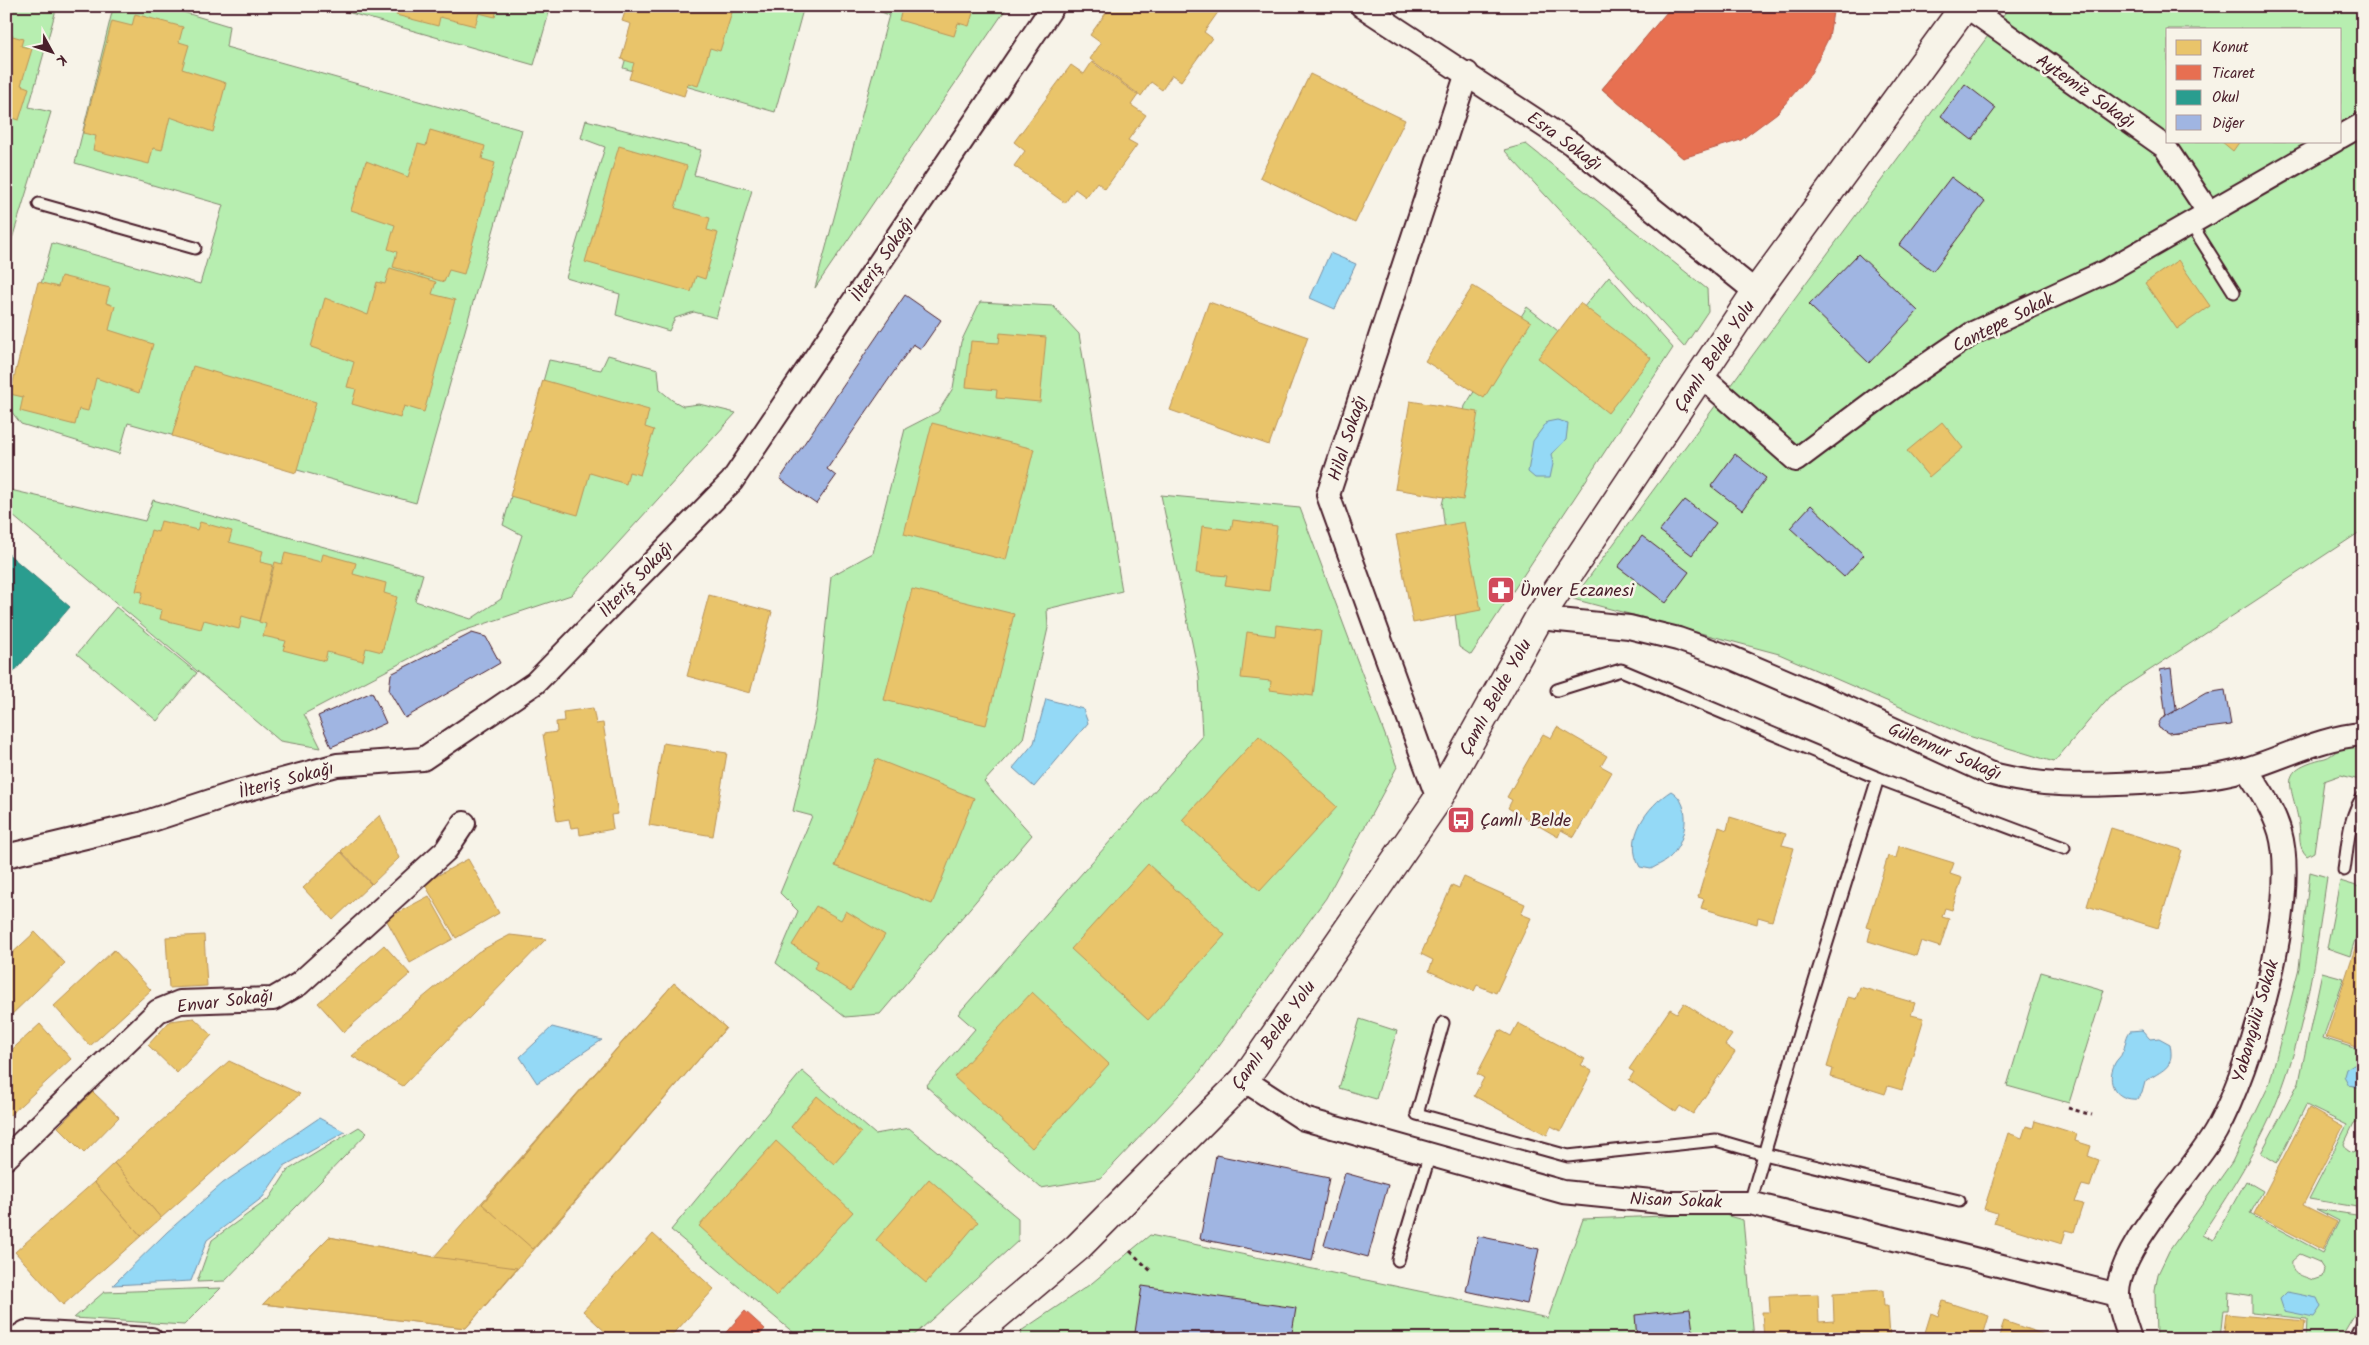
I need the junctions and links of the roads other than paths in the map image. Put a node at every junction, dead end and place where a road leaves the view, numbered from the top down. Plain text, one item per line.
1 (1053, 6) edge
2 (1362, 6) edge
3 (1965, 6) edge
4 (1467, 73) junction
5 (2363, 124) edge
6 (2342, 137) edge
7 (2332, 142) edge
8 (39, 204) dead end
9 (2200, 218) junction
10 (195, 248) dead end
11 (1756, 292) junction
12 (2234, 292) dead end
13 (1701, 376) junction
14 (1539, 618) junction
15 (1557, 690) dead end
16 (2363, 734) edge
17 (2246, 769) junction
18 (1878, 778) junction
19 (2363, 797) edge
20 (1438, 799) junction
21 (464, 823) dead end
22 (2064, 848) dead end
23 (6, 856) edge
24 (2344, 870) dead end
25 (1443, 1023) dead end
26 (1244, 1080) junction
27 (1430, 1154) junction
28 (1764, 1154) junction
29 (6, 1158) edge
30 (1959, 1201) dead end
31 (1750, 1203) junction
32 (1398, 1260) dead end
33 (2118, 1295) junction
34 (2363, 1324) edge
35 (105, 1338) edge
36 (15, 1339) edge
37 (151, 1339) edge
38 (969, 1339) edge
39 (2130, 1339) edge
40 (2355, 1339) edge

1 - 23 street, İlteriş Sokağı
2 - 4 street, Esra Sokağı
3 - 9 street, Aytemiz Sokağı
3 - 11 street, Çamlı Belde Yolu
4 - 11 street, Esra Sokağı
4 - 20 street, Hilal Sokağı
5 - 6 street
7 - 9 street, Cantepe Sokak
8 - 10 lane
9 - 12 lane
9 - 13 street, Cantepe Sokak
11 - 13 street, Çamlı Belde Yolu
13 - 14 street, Çamlı Belde Yolu
14 - 17 street, Gülennur Sokağı
14 - 20 street, Çamlı Belde Yolu
15 - 18 lane
16 - 17 street, Gülennur Sokağı
17 - 33 street, Yabangülü Sokak
18 - 22 lane
18 - 28 lane
19 - 24 lane
20 - 26 street, Çamlı Belde Yolu
21 - 29 street, Envar Sokağı
25 - 28 lane
26 - 27 street, Nisan Sokak
26 - 38 street, Çamlı Belde Yolu
27 - 31 street, Nisan Sokak
27 - 32 lane
28 - 30 lane
28 - 31 lane
31 - 33 street, Nisan Sokak
33 - 39 street, Yabangülü Sokak
34 - 40 lane
35 - 36 street
35 - 37 street

